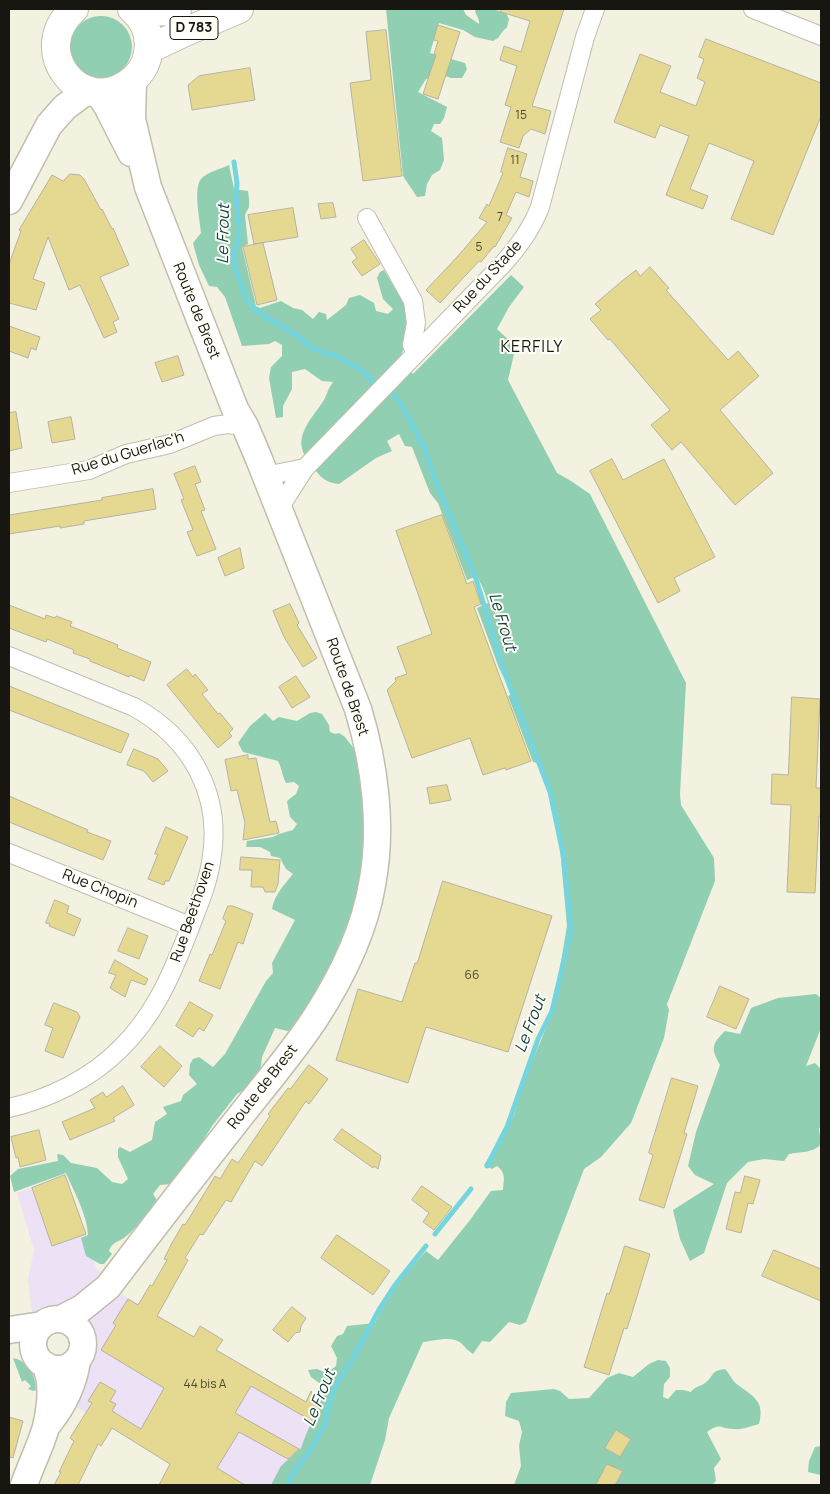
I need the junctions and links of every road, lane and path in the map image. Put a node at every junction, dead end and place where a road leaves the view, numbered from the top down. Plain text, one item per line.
1 (132, 9) edge
2 (177, 9) edge
3 (239, 9) edge
4 (595, 9) edge
5 (753, 9) edge
6 (68, 11) edge
7 (821, 36) edge
8 (149, 49) junction
9 (59, 63) junction
10 (133, 81) junction
11 (93, 91) junction
12 (49, 125) junction
13 (148, 186) junction
14 (9, 201) edge
15 (367, 218) dead end
16 (416, 353) junction
17 (245, 426) junction
18 (305, 468) junction
19 (265, 476) junction
20 (9, 483) edge
21 (278, 510) junction
22 (9, 656) edge
23 (9, 852) edge
24 (190, 926) junction
25 (9, 1108) edge
26 (108, 1287) junction
27 (52, 1322) junction
28 (9, 1330) edge
29 (9, 1344) edge
30 (80, 1351) junction
31 (40, 1360) junction
32 (45, 1428) junction
33 (24, 1485) edge

1 - 2 main road, D 783
1 - 8 main road
3 - 8 main road, D 783
4 - 16 street, Rue du Stade
5 - 7 street
6 - 9 main road
8 - 10 main road
9 - 11 main road
9 - 12 main road
10 - 11 main road
10 - 13 main road, Route de Brest
11 - 12 main road
11 - 13 main road, Route de Brest
12 - 14 main road
13 - 17 main road, Route de Brest
15 - 16 street
16 - 18 street, Rue du Stade
17 - 19 main road, Route de Brest
17 - 20 street, Rue du Guerlac'h
18 - 19 street
18 - 21 street, Rue du Stade
19 - 21 main road, Route de Brest
21 - 26 main road, Route de Brest
22 - 24 street, Rue Beethoven
23 - 24 street, Rue Chopin
24 - 25 street, Rue Beethoven
26 - 27 main road, Route de Brest
26 - 30 main road, Route de Brest
27 - 28 main road, Route de Brest
27 - 30 main road
27 - 31 main road
29 - 31 main road
30 - 31 main road
30 - 32 main road, Route de Brest
31 - 32 main road, Route de Brest
32 - 33 main road, Route de Brest

